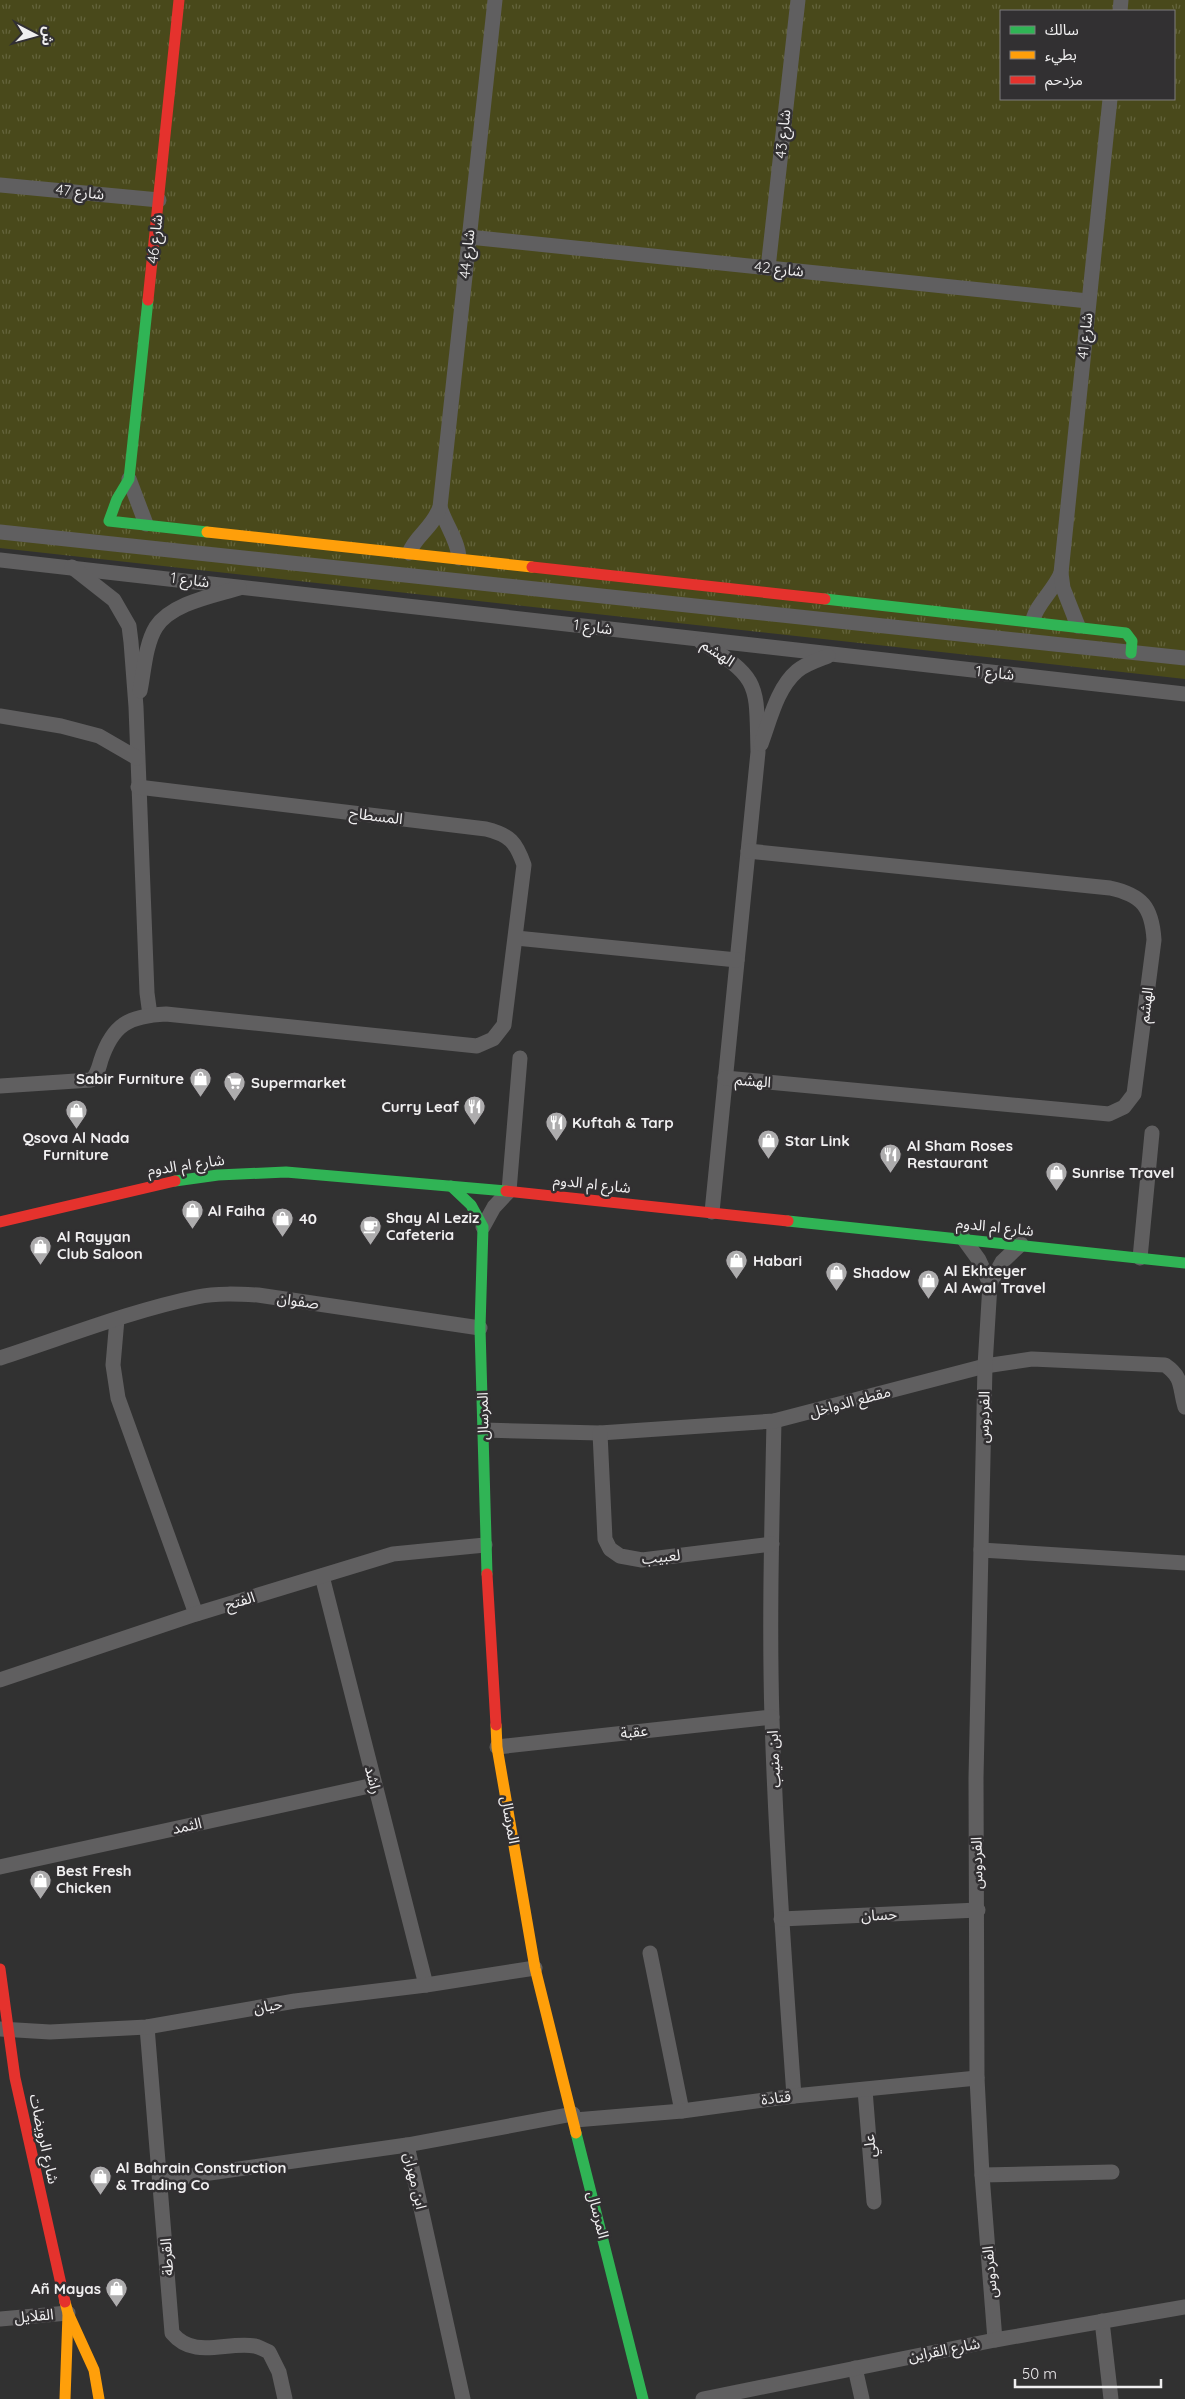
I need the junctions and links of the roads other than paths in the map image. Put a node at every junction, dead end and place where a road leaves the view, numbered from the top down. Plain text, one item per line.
1 (180, 0) edge
2 (495, 0) edge
3 (798, 0) edge
4 (1110, 100) edge
5 (0, 184) edge
6 (159, 200) junction
7 (469, 237) junction
8 (768, 268) junction
9 (1088, 301) junction
10 (129, 479) junction
11 (440, 507) junction
12 (146, 524) junction
13 (0, 532) edge
14 (409, 553) junction
15 (459, 558) junction
16 (0, 560) edge
17 (71, 566) junction
18 (1061, 573) junction
19 (243, 586) junction
20 (1033, 620) junction
21 (1078, 626) junction
22 (697, 639) junction
23 (1131, 652) junction
24 (830, 655) junction
25 (1185, 658) edge
26 (1185, 694) edge
27 (136, 707) junction
28 (0, 716) edge
29 (758, 752) junction
30 (137, 758) junction
31 (138, 787) junction
32 (748, 851) junction
33 (516, 938) junction
34 (737, 960) junction
35 (150, 1015) junction
36 (520, 1058) dead end
37 (725, 1078) junction
38 (0, 1086) edge
39 (1152, 1133) dead end
40 (451, 1186) junction
41 (509, 1191) junction
42 (712, 1212) junction
43 (0, 1222) edge
44 (483, 1227) junction
45 (963, 1238) junction
46 (1021, 1244) junction
47 (1140, 1258) junction
48 (1185, 1263) edge
49 (990, 1284) junction
50 (117, 1320) junction
51 (480, 1328) junction
52 (0, 1358) edge
53 (985, 1366) junction
54 (1185, 1407) edge
55 (774, 1421) junction
56 (483, 1430) junction
57 (600, 1433) junction
58 (772, 1544) junction
59 (485, 1545) junction
60 (982, 1550) junction
61 (1185, 1563) edge
62 (322, 1576) junction
63 (196, 1614) junction
64 (0, 1680) edge
65 (772, 1717) junction
66 (497, 1747) junction
67 (374, 1785) junction
68 (0, 1867) edge
69 (978, 1910) junction
70 (781, 1919) junction
71 (650, 1953) dead end
72 (536, 1968) junction
73 (0, 1969) edge
74 (426, 1985) junction
75 (147, 2027) junction
76 (4, 2030) edge
77 (977, 2078) junction
78 (866, 2090) junction
79 (794, 2096) junction
80 (682, 2111) junction
81 (574, 2117) junction
82 (408, 2146) junction
83 (1112, 2172) dead end
84 (982, 2175) junction
85 (161, 2180) junction
86 (874, 2202) dead end
87 (1185, 2307) edge
88 (68, 2313) junction
89 (0, 2319) edge
90 (1102, 2321) junction
91 (995, 2340) junction
92 (855, 2368) junction
93 (65, 2399) edge
94 (99, 2399) edge
95 (284, 2399) edge
96 (463, 2399) edge
97 (643, 2399) edge
98 (703, 2399) edge
99 (862, 2399) edge
100 (1111, 2399) edge

1 - 6 street, شارع 46
2 - 7 street, شارع 44
3 - 8 street, شارع 43
4 - 9 street, شارع 41
5 - 6 street, شارع 47
6 - 10 street, شارع 46
7 - 8 street, شارع 42
7 - 11 street, شارع 44
8 - 9 street, شارع 42
9 - 18 street, شارع 41
10 - 12 street, شارع 46
10 - 12 street, شارع 46
11 - 14 street, شارع 44
11 - 15 street, شارع 44
12 - 14 street
13 - 23 street, شارع 1
14 - 15 street
15 - 20 street
16 - 17 street, شارع 1
17 - 19 street, شارع 1
17 - 27 street
18 - 20 street, شارع 41
18 - 21 street, شارع 41
19 - 22 street, شارع 1
19 - 27 street
20 - 21 street
21 - 23 street
22 - 24 street, شارع 1
22 - 29 street, الهشم
23 - 25 street, شارع 1
24 - 26 street, شارع 1
24 - 29 street, الهشم
27 - 30 street
28 - 30 street
29 - 32 street, الهشم
30 - 31 street
31 - 33 street, المسطاح
31 - 35 street
32 - 34 street, الهشم
32 - 37 street, الهشم
33 - 34 street
33 - 35 street, المسطاح
34 - 37 street, الهشم
35 - 38 street, المسطاح
36 - 41 street
37 - 42 street, الهشم
39 - 47 street
40 - 41 street, شارع ام الدوم
40 - 43 street, شارع ام الدوم
40 - 44 street, المرسال
41 - 42 street, شارع ام الدوم
41 - 44 street, المرسال
42 - 45 street, شارع ام الدوم
44 - 51 street, المرسال
45 - 46 street, شارع ام الدوم
45 - 49 street, الفردوس
46 - 47 street, شارع ام الدوم
46 - 49 street, الفردوس
47 - 48 street, شارع ام الدوم
49 - 53 street, الفردوس
50 - 51 street, صفوان
50 - 52 street, صفوان
50 - 63 street
51 - 56 street, المرسال
53 - 54 street, مقطع الدواخل
53 - 55 street, مقطع الدواخل
53 - 60 street, الفردوس
55 - 57 street, مقطع الدواخل
55 - 58 street, ابن منيب
56 - 57 street, مقطع الدواخل
56 - 59 street, المرسال
57 - 58 street, لعبيب
58 - 65 street, ابن منيب
59 - 62 street, الفتح
59 - 66 street, المرسال
60 - 61 street
60 - 69 street, الفردوس
62 - 63 street, الفتح
62 - 67 street, راشد
63 - 64 street, الفتح
65 - 66 street, عقبة
65 - 70 street, ابن منيب
66 - 72 street, المرسال
67 - 68 street, الثمد
67 - 74 street, راشد
69 - 70 street, حسان
69 - 77 street, الفردوس
70 - 79 street, ابن منيب
71 - 80 street
72 - 74 street, حيان
72 - 81 street, المرسال
73 - 76 street, شارع الرويضات
74 - 75 street, حيان
75 - 76 street, حيان
75 - 85 street, القرطة
76 - 88 street, شارع الرويضات
77 - 78 street, قتادة
77 - 84 street, الفردوس
78 - 79 street, قتادة
78 - 86 street, علي
79 - 80 street, قتادة
80 - 81 street, قتادة
81 - 82 street, قتادة
81 - 97 street, المرسال
82 - 85 street, ابن مهران
82 - 96 street, ابن مهران
83 - 84 street
84 - 91 street, الفردوس
85 - 95 street, القرطة
87 - 90 street, شارع القراين
88 - 89 street, القلايل
88 - 93 street, شارع الرويضات
88 - 94 street, شارع الرويضات
90 - 91 street, شارع القراين
90 - 100 street
91 - 92 street, شارع القراين
92 - 98 street, شارع القراين
92 - 99 street

